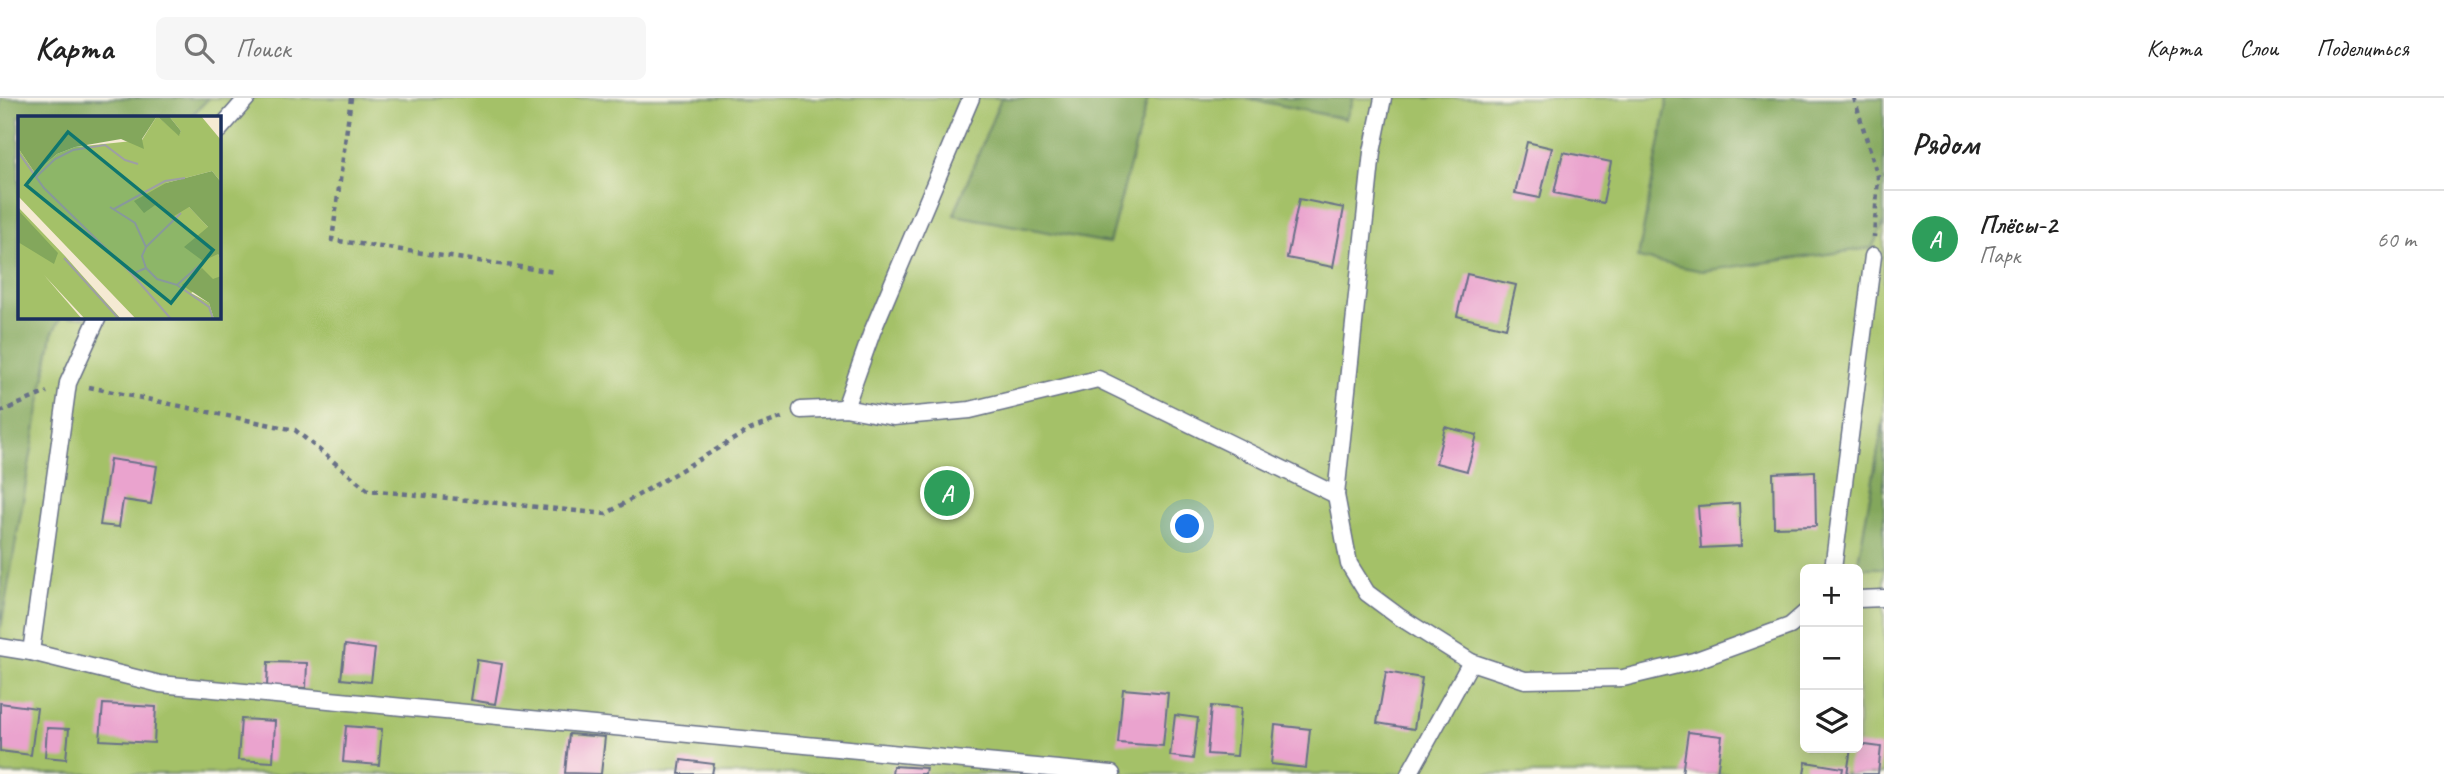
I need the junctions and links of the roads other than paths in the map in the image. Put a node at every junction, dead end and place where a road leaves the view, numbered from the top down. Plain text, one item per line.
1 (247, 98) edge
2 (971, 98) edge
3 (1383, 98) edge
4 (220, 129) edge
5 (1873, 256) road end
6 (98, 318) edge
7 (845, 408) junction
8 (801, 410) road end
9 (1336, 495) junction
10 (1834, 564) edge
11 (1884, 598) edge
12 (1863, 599) edge
13 (1800, 617) edge
14 (0, 647) edge
15 (31, 652) junction
16 (1471, 662) junction
17 (1112, 774) edge
18 (1409, 774) edge

1 - 4 lane
2 - 7 lane
3 - 9 lane
5 - 10 lane
6 - 15 lane
7 - 8 lane
7 - 9 lane
9 - 16 lane
11 - 12 lane
13 - 16 lane
14 - 15 lane
15 - 17 lane
16 - 18 lane

